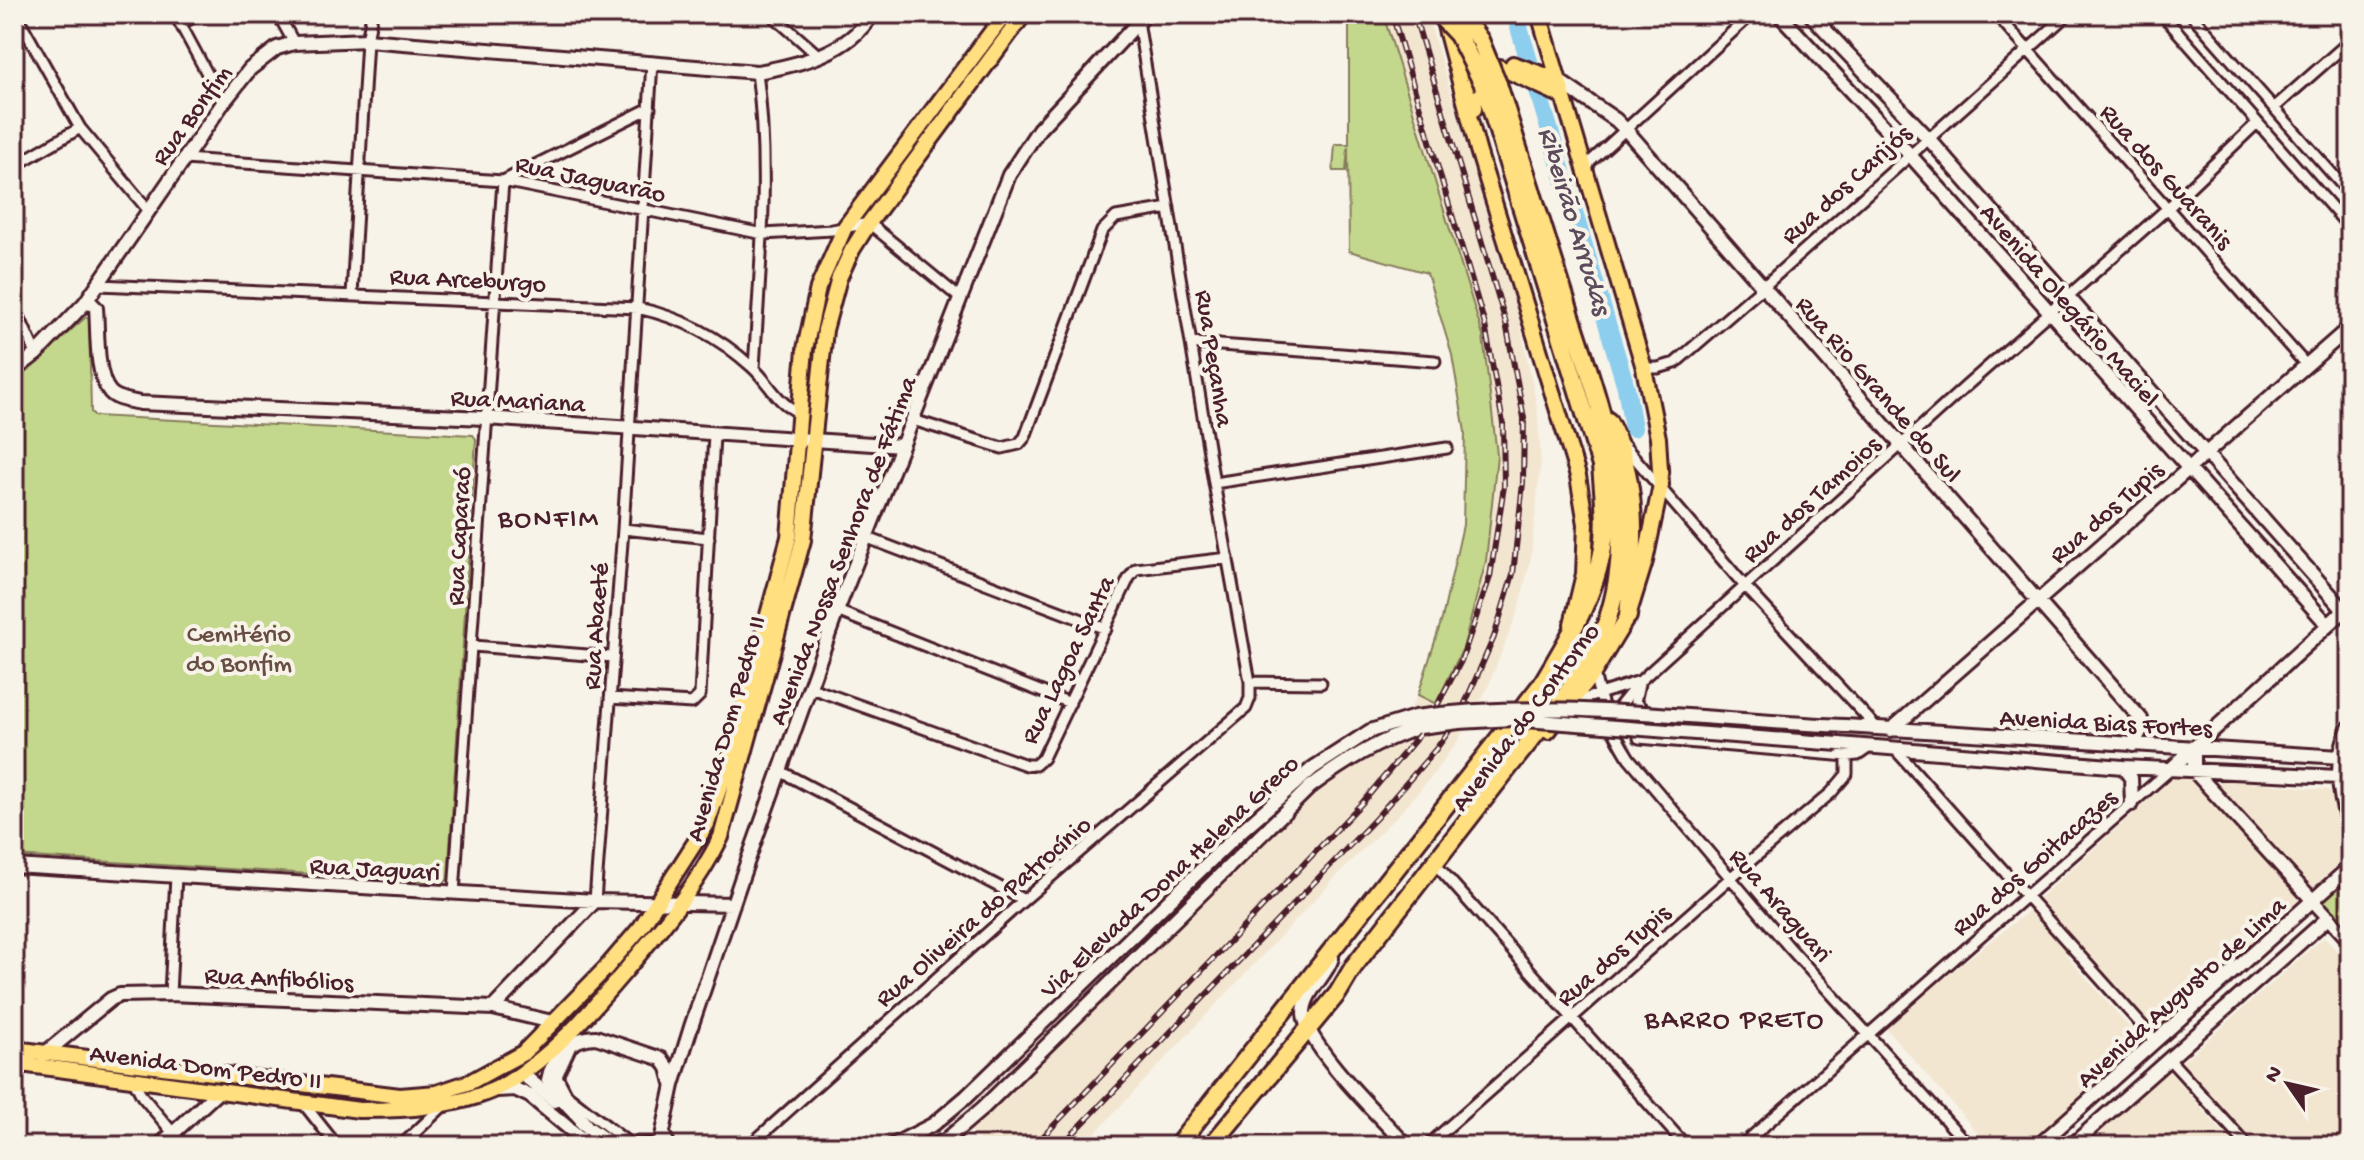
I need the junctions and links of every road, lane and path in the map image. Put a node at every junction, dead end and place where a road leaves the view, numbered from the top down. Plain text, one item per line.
1 (16, 14) edge
2 (175, 14) edge
3 (199, 14) edge
4 (278, 14) edge
5 (372, 14) edge
6 (771, 14) edge
7 (872, 14) edge
8 (1005, 14) edge
9 (1024, 14) edge
10 (1440, 14) edge
11 (1461, 14) edge
12 (1539, 14) edge
13 (1752, 14) edge
14 (1779, 14) edge
15 (1810, 14) edge
16 (1996, 14) edge
17 (2068, 14) edge
18 (2162, 14) edge
19 (2191, 14) edge
20 (1140, 16) edge
21 (180, 24) junction
22 (1447, 33) junction
23 (367, 40) junction
24 (2350, 41) edge
25 (294, 43) junction
26 (2027, 48) junction
27 (819, 56) junction
28 (652, 62) junction
29 (1543, 62) junction
30 (757, 72) junction
31 (1505, 74) junction
32 (1556, 89) junction
33 (223, 103) junction
34 (650, 108) junction
35 (2274, 108) junction
36 (2257, 123) junction
37 (80, 128) junction
38 (1627, 131) junction
39 (1928, 138) junction
40 (1478, 150) junction
41 (1910, 155) junction
42 (184, 159) junction
43 (14, 166) edge
44 (360, 172) junction
45 (1586, 172) junction
46 (503, 181) junction
47 (2350, 194) edge
48 (1169, 208) junction
49 (2168, 208) junction
50 (149, 211) junction
51 (643, 211) junction
52 (869, 223) junction
53 (845, 227) junction
54 (2350, 228) edge
55 (763, 234) junction
56 (98, 285) junction
57 (1763, 287) junction
58 (352, 295) junction
59 (2066, 296) junction
60 (961, 299) junction
61 (495, 302) junction
62 (85, 303) junction
63 (14, 305) edge
64 (638, 308) junction
65 (2050, 311) junction
66 (2350, 327) edge
67 (1193, 343) junction
68 (36, 354) junction
69 (1435, 361) dead end
70 (2307, 366) junction
71 (754, 368) junction
72 (1644, 368) junction
73 (14, 371) edge
74 (1598, 402) junction
75 (800, 413) junction
76 (485, 418) junction
77 (913, 420) junction
78 (629, 428) junction
79 (714, 435) junction
80 (1617, 437) junction
81 (807, 441) junction
82 (902, 446) junction
83 (1901, 446) junction
84 (1447, 448) dead end
85 (2204, 453) junction
86 (2187, 468) junction
87 (1214, 483) junction
88 (1661, 485) junction
89 (623, 529) junction
90 (865, 537) junction
91 (709, 538) junction
92 (1228, 558) junction
93 (1744, 585) junction
94 (2037, 600) junction
95 (837, 611) junction
96 (2348, 611) edge
97 (1628, 616) junction
98 (2328, 625) junction
99 (1106, 629) junction
100 (1567, 641) junction
101 (473, 646) junction
102 (613, 657) junction
103 (1594, 672) junction
104 (1640, 681) junction
105 (1250, 682) junction
106 (1321, 683) dead end
107 (811, 688) junction
108 (1598, 694) junction
109 (610, 698) junction
110 (1070, 703) junction
111 (1570, 704) junction
112 (1246, 708) joint
113 (1645, 711) junction
114 (1417, 722) junction
115 (1845, 726) joint
116 (2350, 726) edge
117 (1611, 729) junction
118 (1879, 729) junction
119 (1639, 738) junction
120 (1839, 744) joint
121 (2133, 745) junction
122 (1871, 746) junction
123 (1894, 748) junction
124 (2194, 748) junction
125 (1847, 756) junction
126 (2341, 757) junction
127 (1629, 758) junction
128 (2123, 767) junction
129 (2171, 769) junction
130 (780, 771) junction
131 (2194, 771) junction
132 (2339, 777) junction
133 (2132, 804) junction
134 (2350, 830) edge
135 (14, 866) edge
136 (1438, 867) junction
137 (2350, 867) edge
138 (176, 876) junction
139 (1729, 879) junction
140 (454, 893) junction
141 (2028, 896) junction
142 (1024, 900) junction
143 (595, 901) junction
144 (2314, 901) junction
145 (659, 902) junction
146 (682, 902) junction
147 (733, 904) junction
148 (2329, 917) junction
149 (2350, 941) edge
150 (1332, 949) junction
151 (1338, 993) junction
152 (170, 994) junction
153 (493, 1008) junction
154 (1573, 1017) junction
155 (552, 1022) junction
156 (1307, 1028) junction
157 (1868, 1033) junction
158 (2156, 1041) junction
159 (571, 1044) junction
160 (14, 1049) edge
161 (46, 1054) junction
162 (2169, 1059) junction
163 (20, 1064) edge
164 (505, 1064) junction
165 (521, 1073) junction
166 (14, 1076) edge
167 (133, 1079) junction
168 (673, 1085) junction
169 (220, 1090) junction
170 (480, 1093) junction
171 (301, 1100) junction
172 (445, 1104) junction
173 (588, 1128) junction
174 (174, 1134) junction
175 (664, 1142) edge
176 (939, 1144) edge
177 (159, 1146) edge
178 (184, 1146) edge
179 (337, 1146) edge
180 (401, 1146) edge
181 (590, 1146) edge
182 (614, 1146) edge
183 (749, 1146) edge
184 (891, 1146) edge
185 (1177, 1146) edge
186 (1211, 1146) edge
187 (1407, 1146) edge
188 (1427, 1146) edge
189 (1686, 1146) edge
190 (1741, 1146) edge
191 (1969, 1146) edge
192 (2038, 1146) edge
193 (2071, 1146) edge
194 (2248, 1146) edge

1 - 37 street
2 - 21 street
3 - 21 street
4 - 25 street
5 - 23 street
6 - 27 street
7 - 27 street, Rua Bonfim
8 - 53 main road, Avenida Dom Pedro II
9 - 52 main road, Avenida Dom Pedro II
10 - 22 main road, Avenida do Contorno
10 - 31 highway, Avenida do Contorno, bridge
11 - 31 highway, Avenida do Contorno, bridge
12 - 29 main road, Avenida do Contorno
13 - 38 street
14 - 41 street, Avenida Olegário Maciel
15 - 39 street, Avenida Olegário Maciel
16 - 26 street, Rua dos Guaranis
17 - 26 street, Rua dos Carijós
18 - 36 street
19 - 35 street
20 - 48 street, Rua Peçanha
20 - 60 street, Avenida Nossa Senhora de Fátima
21 - 33 street
22 - 31 main road
22 - 40 main road, Avenida do Contorno
23 - 25 street, Rua Bonfim
23 - 28 street, Rua Bonfim
23 - 44 street
24 - 35 street
25 - 33 street, Rua Bonfim
26 - 39 street, Rua dos Carijós
26 - 49 street, Rua dos Guaranis
27 - 30 street, Rua Bonfim
28 - 30 street, Rua Bonfim
28 - 34 street, Rua Abaeté
29 - 31 main road
29 - 32 main road, Avenida do Contorno
29 - 32 main road
30 - 55 street
31 - 32 main road
31 - 40 main road
31 - 74 highway, Avenida do Contorno
31 - 100 highway, Avenida do Contorno
32 - 38 street, Rua Rio Grande do Sul
32 - 45 main road, Avenida do Contorno
33 - 42 street, Rua Bonfim
34 - 46 street
34 - 51 street, Rua Abaeté
35 - 47 street
36 - 49 street, Rua dos Tamoios
36 - 54 street
37 - 43 street
37 - 50 street
38 - 45 street
38 - 57 street, Rua Rio Grande do Sul
39 - 41 street, Rua dos Carijós
39 - 59 street, Avenida Olegário Maciel
40 - 100 main road, Avenida do Contorno
41 - 57 street, Rua dos Carijós
41 - 65 street, Avenida Olegário Maciel
42 - 44 street, Rua Jaguarão
42 - 50 street, Rua Bonfim
44 - 46 street, Rua Jaguarão
44 - 58 street
45 - 72 main road, Avenida do Contorno
46 - 51 street, Rua Jaguarão
46 - 61 street, Rua Caparaó
48 - 67 street, Rua Peçanha
48 - 77 street
49 - 59 street, Rua dos Tamoios
49 - 70 street, Rua dos Guaranis
50 - 56 street, Rua Bonfim
51 - 55 street, Rua Jaguarão
51 - 64 street, Rua Abaeté
52 - 53 street, Rua Jaguarão
52 - 60 street
52 - 81 main road, Avenida Dom Pedro II
53 - 55 street, Rua Jaguarão
53 - 75 main road, Avenida Dom Pedro II
55 - 71 street
56 - 58 street, Rua Arceburgo
56 - 62 street
57 - 72 street, Rua dos Carijós
57 - 83 street, Rua Rio Grande do Sul
58 - 61 street, Rua Arceburgo
59 - 65 street, Rua dos Tamoios
59 - 85 street, Avenida Olegário Maciel
60 - 77 street, Avenida Nossa Senhora de Fátima
61 - 64 street, Rua Arceburgo
61 - 76 street, Rua Caparaó
62 - 68 street
62 - 76 street, Rua Mariana
63 - 68 street
64 - 71 street, Rua Arceburgo
64 - 78 street, Rua Abaeté
65 - 83 street, Rua dos Tamoios
65 - 86 street, Avenida Olegário Maciel
66 - 70 street, Rua dos Tupis
67 - 69 street
67 - 87 street, Rua Peçanha
68 - 73 street
70 - 85 street, Rua dos Tupis
71 - 75 street, Rua Arceburgo
72 - 88 main road, Avenida do Contorno
74 - 80 highway
74 - 151 highway, Avenida do Contorno
75 - 81 main road, Avenida Dom Pedro II
76 - 78 street, Rua Mariana
76 - 101 street, Rua Caparaó
77 - 82 street, Avenida Nossa Senhora de Fátima
78 - 79 street, Rua Mariana
78 - 89 street, Rua Abaeté
79 - 81 street, Rua Mariana
79 - 91 street
80 - 88 street
80 - 97 highway
81 - 82 street, Rua Mariana
81 - 145 main road, Avenida Dom Pedro II
81 - 146 main road, Avenida Dom Pedro II
82 - 90 street, Avenida Nossa Senhora de Fátima
83 - 93 street, Rua dos Tamoios
83 - 94 street, Rua Rio Grande do Sul
84 - 87 street
85 - 86 street, Rua dos Tupis
85 - 96 street, Avenida Olegário Maciel
86 - 94 street, Rua dos Tupis
86 - 98 street, Avenida Olegário Maciel
87 - 92 street, Rua Peçanha
88 - 93 street
88 - 97 main road, Avenida do Contorno
89 - 91 street
89 - 102 street, Rua Abaeté
90 - 95 street, Avenida Nossa Senhora de Fátima
90 - 99 street
91 - 109 street
92 - 99 street, Rua Lagoa Santa
92 - 105 street, Rua Peçanha
93 - 104 street, Rua dos Tamoios
93 - 118 street
94 - 118 street, Rua dos Tupis
94 - 121 street, Rua Rio Grande do Sul
95 - 107 street, Avenida Nossa Senhora de Fátima
95 - 110 street
96 - 98 street, Rua dos Goitacazes
97 - 103 main road, Avenida do Contorno
98 - 124 street, Rua dos Goitacazes
99 - 110 street, Rua Lagoa Santa
100 - 150 highway, Avenida do Contorno
101 - 102 street
101 - 140 street, Rua Caparaó
102 - 109 street, Rua Abaeté
103 - 108 street, Rua Araguari
103 - 111 main road, Avenida do Contorno
104 - 108 street, Rua dos Tamoios
104 - 113 street
104 - 117 street, Rua dos Tamoios
105 - 106 street
105 - 112 street, Rua Peçanha
107 - 110 street, Rua Lagoa Santa
107 - 130 street, Avenida Nossa Senhora de Fátima
108 - 111 street, Rua dos Tamoios
108 - 117 street, Rua Araguari
109 - 143 street, Rua Abaeté
111 - 136 main road, Avenida do Contorno
112 - 142 street, Rua Oliveira do Patrocínio
113 - 118 street, Avenida Bias Fortes
113 - 119 street
114 - 115 street, Via Elevada Dona Helena Greco, bridge
114 - 120 street, Via Elevada Dona Helena Greco, bridge
114 - 176 street, Via Elevada Dona Helena Greco
114 - 184 street, Via Elevada Dona Helena Greco
115 - 118 street, Avenida Bias Fortes
116 - 126 street
117 - 127 street, Rua Araguari
118 - 121 street, Avenida Bias Fortes
119 - 125 street, Avenida Bias Fortes
119 - 127 street
120 - 122 street, Avenida Bias Fortes
121 - 124 street, Avenida Bias Fortes
122 - 123 street, Avenida Bias Fortes
122 - 125 street, Avenida Bias Fortes
123 - 128 street, Avenida Bias Fortes
123 - 141 street
124 - 126 street, Avenida Bias Fortes
124 - 129 street, Rua dos Goitacazes
124 - 131 street
125 - 139 street, Rua dos Tupis
126 - 132 street
127 - 139 street, Rua Araguari
128 - 129 street, Avenida Bias Fortes
128 - 133 street
129 - 131 street, Avenida Bias Fortes
129 - 133 street, Rua dos Goitacazes
130 - 142 street
130 - 147 street, Avenida Nossa Senhora de Fátima
131 - 132 street, Avenida Bias Fortes
131 - 144 street
132 - 134 street
133 - 141 street, Rua dos Goitacazes
135 - 138 street, Rua Jaguari
136 - 151 main road, Avenida do Contorno
136 - 154 street
137 - 144 street, Avenida Augusto de Lima
138 - 140 street, Rua Jaguari
138 - 152 street
139 - 154 street, Rua dos Tupis
139 - 157 street, Rua Araguari
140 - 143 street, Rua Jaguari
141 - 157 street, Rua dos Goitacazes
141 - 158 street
142 - 183 street, Rua Oliveira do Patrocínio
143 - 145 street, Rua Jaguari
143 - 153 street
144 - 148 street
144 - 158 street, Avenida Augusto de Lima
145 - 146 street, Rua Jaguari
145 - 155 main road, Avenida Dom Pedro II
146 - 147 street, Rua Jaguari
146 - 165 main road, Avenida Dom Pedro II
147 - 168 street, Avenida Nossa Senhora de Fátima
148 - 149 street
148 - 162 street, Avenida Augusto de Lima
150 - 156 street
150 - 185 highway, Avenida do Contorno
151 - 156 highway, Avenida do Contorno
152 - 153 street, Rua Anfibólios
152 - 161 street, Rua Anfibólios
153 - 155 street, Rua Anfibólios
154 - 188 street, Rua dos Tupis
154 - 189 street
155 - 164 main road, Avenida Dom Pedro II
156 - 186 highway, Avenida do Contorno
156 - 187 street
157 - 190 street, Rua dos Goitacazes
157 - 191 street, Rua Araguari
158 - 192 street, Avenida Augusto de Lima
159 - 168 street
159 - 173 street
159 - 175 street
160 - 161 main road, Avenida Dom Pedro II
161 - 163 street, Rua Anfibólios
161 - 164 main road, Avenida Dom Pedro II
162 - 193 street, Avenida Augusto de Lima
162 - 194 street
163 - 166 street
163 - 167 main road, Avenida Dom Pedro II
164 - 165 main road
165 - 170 main road, Avenida Dom Pedro II
165 - 173 street
167 - 169 main road, Avenida Dom Pedro II
167 - 174 street
168 - 175 street, Avenida Nossa Senhora de Fátima
169 - 171 main road, Avenida Dom Pedro II
169 - 174 street
170 - 172 main road, Avenida Dom Pedro II
170 - 181 street
171 - 172 main road, Avenida Dom Pedro II
171 - 179 street
172 - 180 street
173 - 182 street
174 - 177 street
174 - 178 street

